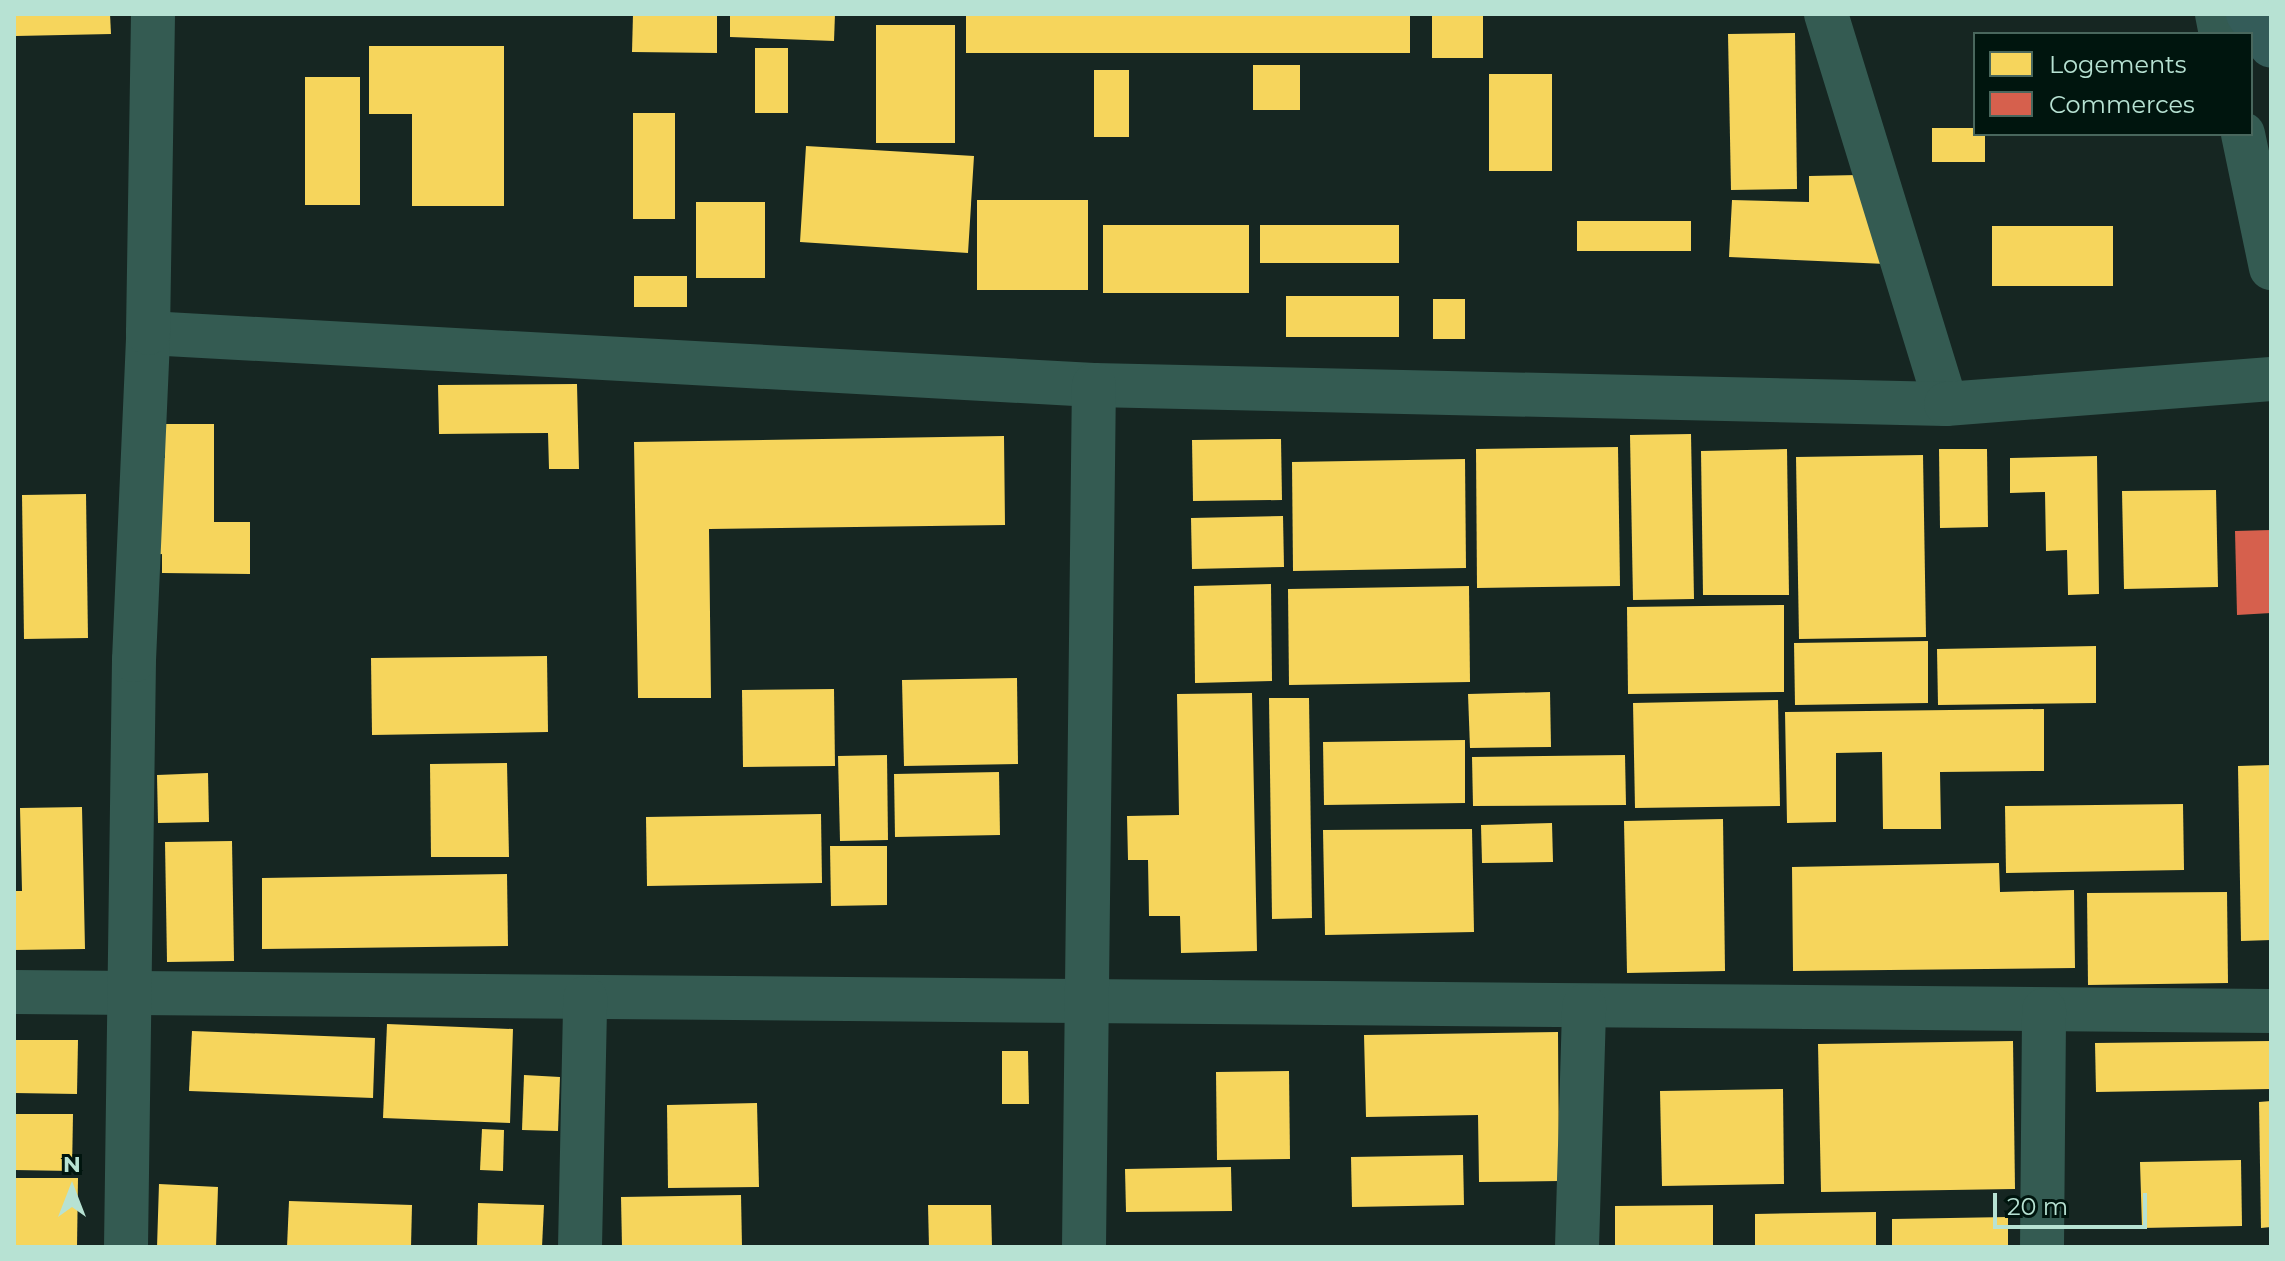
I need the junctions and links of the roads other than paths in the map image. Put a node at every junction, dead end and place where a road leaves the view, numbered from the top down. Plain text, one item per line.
1 (153, 14) edge
2 (1826, 14) edge
3 (2248, 14) edge
4 (2271, 46) edge
5 (2243, 136) edge
6 (2271, 268) edge
7 (148, 333) junction
8 (2271, 379) edge
9 (1094, 385) junction
10 (1946, 404) junction
11 (14, 992) edge
12 (132, 994) junction
13 (585, 998) junction
14 (1089, 1002) junction
15 (1584, 1006) junction
16 (2044, 1010) junction
17 (2271, 1011) edge
18 (126, 1247) edge
19 (580, 1247) edge
20 (1084, 1247) edge
21 (1577, 1247) edge
22 (2042, 1247) edge

1 - 7 street
2 - 10 street
3 - 4 main road
5 - 6 street
7 - 9 street
7 - 12 street
8 - 10 street
9 - 10 street
9 - 14 street
11 - 12 street
12 - 13 street
12 - 18 street
13 - 14 street
13 - 19 street
14 - 15 street
14 - 20 street
15 - 16 street
15 - 21 street
16 - 17 street
16 - 22 street

